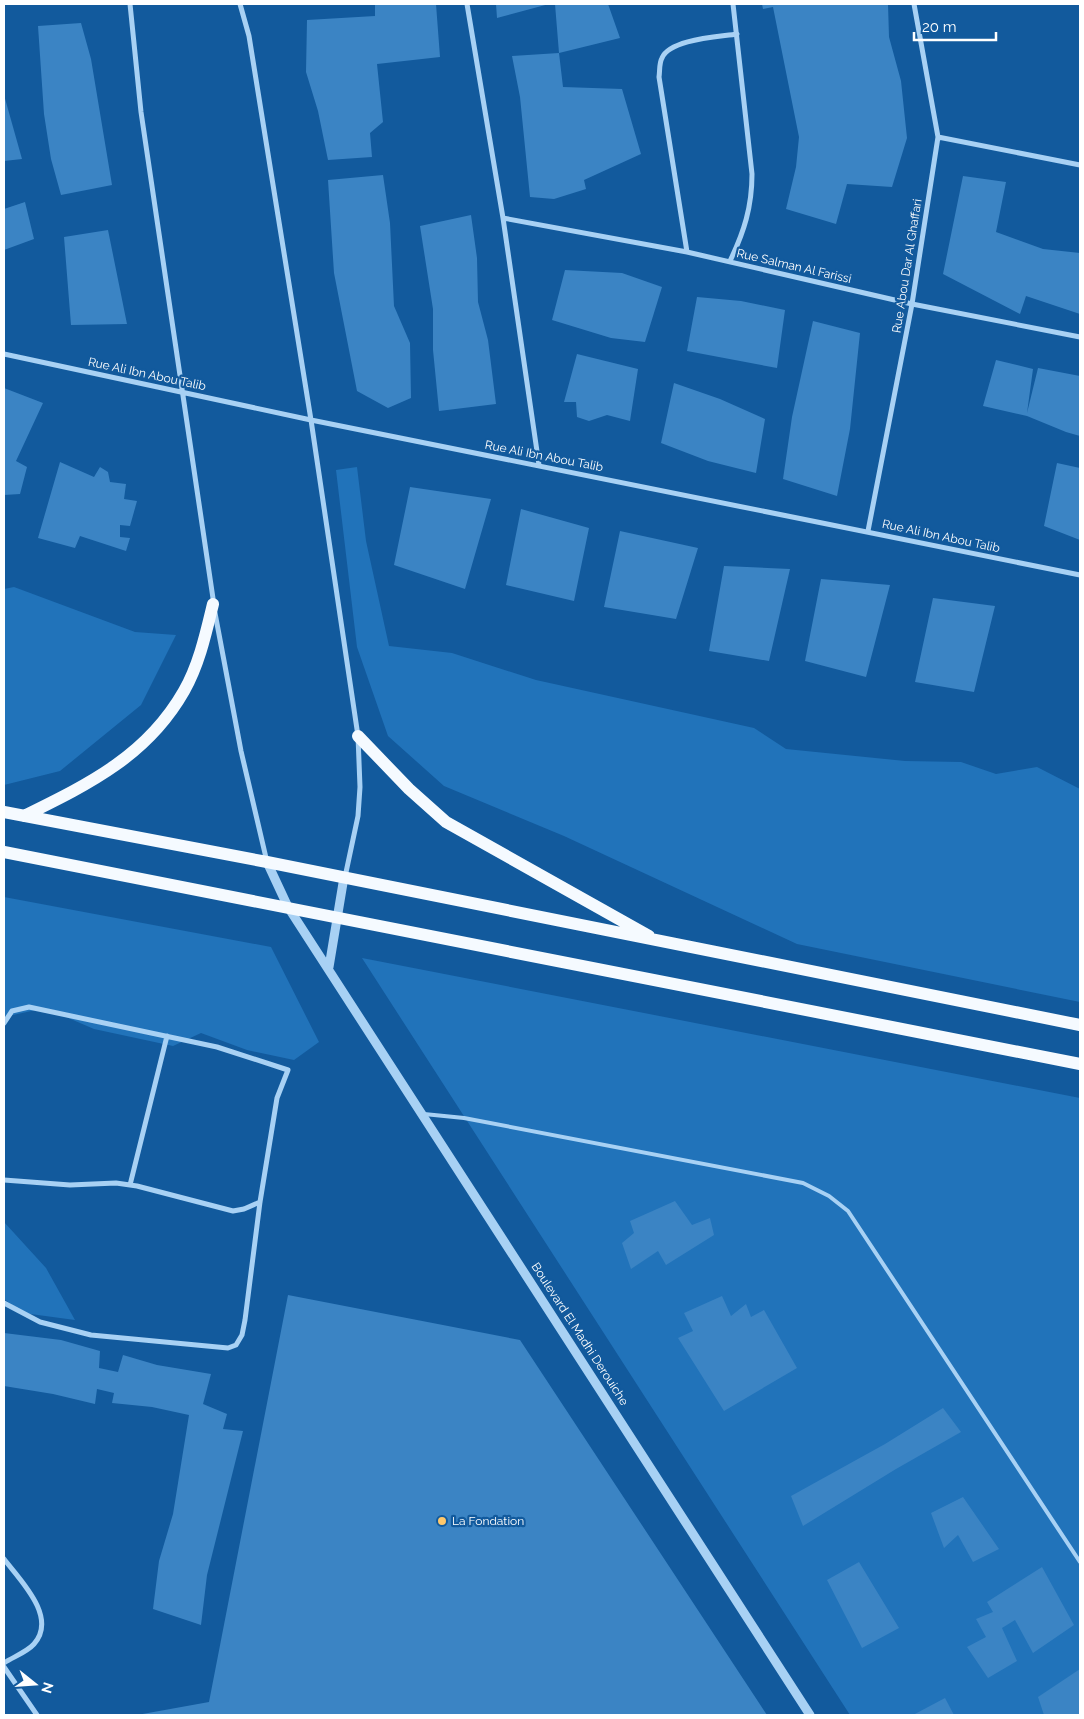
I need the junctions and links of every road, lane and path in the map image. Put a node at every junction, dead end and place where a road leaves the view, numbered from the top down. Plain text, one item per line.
1 (130, 4) edge
2 (240, 4) edge
3 (467, 4) edge
4 (733, 4) edge
5 (914, 4) edge
6 (737, 34) junction
7 (938, 137) junction
8 (1080, 165) edge
9 (503, 218) junction
10 (687, 252) junction
11 (730, 262) junction
12 (912, 304) junction
13 (1080, 337) edge
14 (4, 354) edge
15 (182, 392) junction
16 (311, 420) junction
17 (539, 465) junction
18 (868, 531) junction
19 (1080, 575) edge
20 (214, 604) junction
21 (358, 736) junction
22 (4, 812) edge
23 (24, 816) junction
24 (4, 852) edge
25 (267, 862) junction
26 (344, 878) junction
27 (288, 907) junction
28 (336, 916) junction
29 (660, 942) junction
30 (329, 967) junction
31 (4, 1023) edge
32 (1080, 1025) edge
33 (167, 1036) junction
34 (1080, 1064) edge
35 (423, 1114) junction
36 (4, 1180) edge
37 (130, 1185) junction
38 (260, 1202) junction
39 (4, 1303) edge
40 (4, 1559) edge
41 (1080, 1562) edge
42 (4, 1663) edge
43 (4, 1667) edge
44 (37, 1715) edge
45 (810, 1715) edge

1 - 15 street
2 - 16 street
3 - 9 street
4 - 6 street
5 - 7 street, Rue Abou Dar Al Ghaffari
6 - 10 street
6 - 11 street
7 - 8 street
7 - 12 street, Rue Abou Dar Al Ghaffari
9 - 10 street, Rue Salman Al Farissi
9 - 17 street
10 - 11 street, Rue Salman Al Farissi
11 - 12 street, Rue Salman Al Farissi
12 - 13 street, Rue Salman Al Farissi
12 - 18 street, Rue Abou Dar Al Ghaffari
14 - 15 street, Rue Ali Ibn Abou Talib
15 - 16 street, Rue Ali Ibn Abou Talib
15 - 20 street
16 - 17 street, Rue Ali Ibn Abou Talib
16 - 21 street
17 - 18 street, Rue Ali Ibn Abou Talib
18 - 19 street, Rue Ali Ibn Abou Talib
20 - 23 main road
20 - 25 street
21 - 26 street
21 - 29 main road
22 - 23 main road
23 - 25 main road
24 - 27 main road
25 - 26 main road
25 - 27 street, Boulevard El Madhi Derouiche
26 - 28 street
26 - 29 main road
27 - 28 main road
27 - 30 street, Boulevard El Madhi Derouiche
28 - 30 street
28 - 34 main road
29 - 32 main road
30 - 35 street, Boulevard El Madhi Derouiche
31 - 33 street
33 - 37 street
33 - 38 street
35 - 41 lane
35 - 45 street, Boulevard El Madhi Derouiche
36 - 37 street
37 - 38 street
38 - 39 street
40 - 42 street
43 - 44 street

